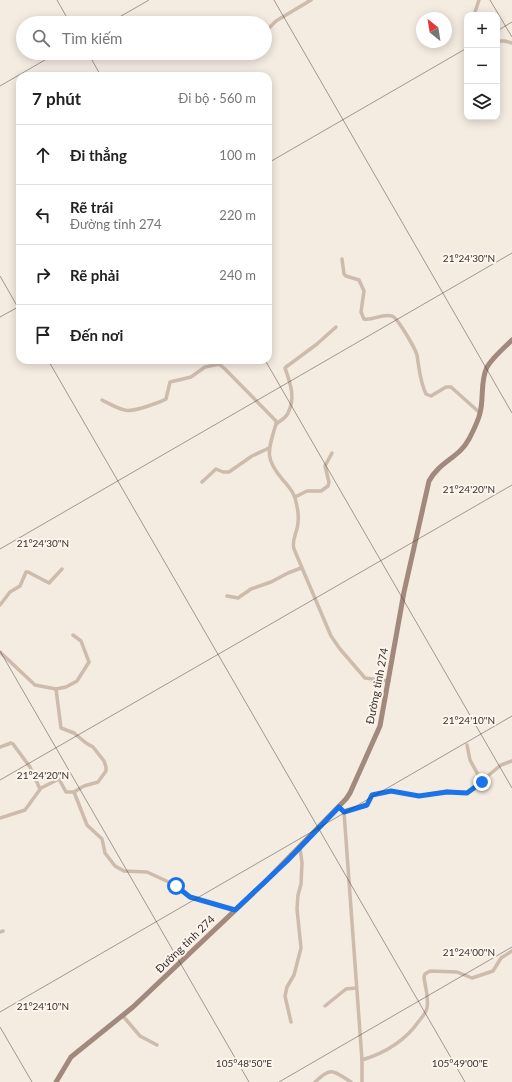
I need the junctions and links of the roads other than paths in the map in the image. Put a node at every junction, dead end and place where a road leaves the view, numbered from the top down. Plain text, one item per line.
1 (311, 0) edge
2 (478, 0) edge
3 (475, 12) edge
4 (272, 25) edge
5 (500, 41) edge
6 (512, 43) edge
7 (342, 259) dead end
8 (336, 328) dead end
9 (512, 340) edge
10 (220, 364) joint
11 (102, 400) dead end
12 (480, 414) junction
13 (276, 424) junction
14 (269, 448) junction
15 (332, 453) dead end
16 (202, 482) dead end
17 (295, 497) junction
18 (62, 568) dead end
19 (302, 568) junction
20 (227, 596) dead end
21 (0, 605) edge
22 (72, 635) dead end
23 (0, 652) edge
24 (389, 681) junction
25 (56, 689) junction
26 (467, 745) dead end
27 (0, 747) edge
28 (512, 761) edge
29 (482, 782) junction
30 (40, 789) junction
31 (74, 792) junction
32 (339, 807) junction
33 (344, 812) junction
34 (0, 818) edge
35 (300, 848) junction
36 (235, 910) junction
37 (512, 951) edge
38 (356, 988) junction
39 (325, 1006) dead end
40 (123, 1016) junction
41 (291, 1022) dead end
42 (157, 1045) dead end
43 (362, 1060) junction
44 (56, 1082) edge
45 (315, 1082) edge
46 (351, 1082) edge
47 (362, 1082) edge

1 - 4 street
2 - 3 street
5 - 6 street
7 - 12 street
8 - 13 street
9 - 12 main road, Đường tỉnh 274
10 - 11 street
10 - 13 street
12 - 24 main road, Đường tỉnh 274
13 - 14 street
14 - 16 street
14 - 17 street
15 - 17 street
17 - 19 street
18 - 21 street
19 - 20 street
19 - 24 street
22 - 25 street
23 - 25 street
24 - 32 main road, Đường tỉnh 274
25 - 31 street
26 - 29 street
27 - 30 street
28 - 29 street
29 - 33 street
30 - 31 street
30 - 34 street
31 - 36 street
32 - 33 street
32 - 35 main road, Đường tỉnh 274
33 - 38 street
35 - 36 main road, Đường tỉnh 274
35 - 41 street
36 - 40 main road, Đường tỉnh 274
37 - 43 street
38 - 39 street
38 - 43 street
40 - 42 street
40 - 44 main road, Đường tỉnh 274
43 - 47 street
45 - 46 street

